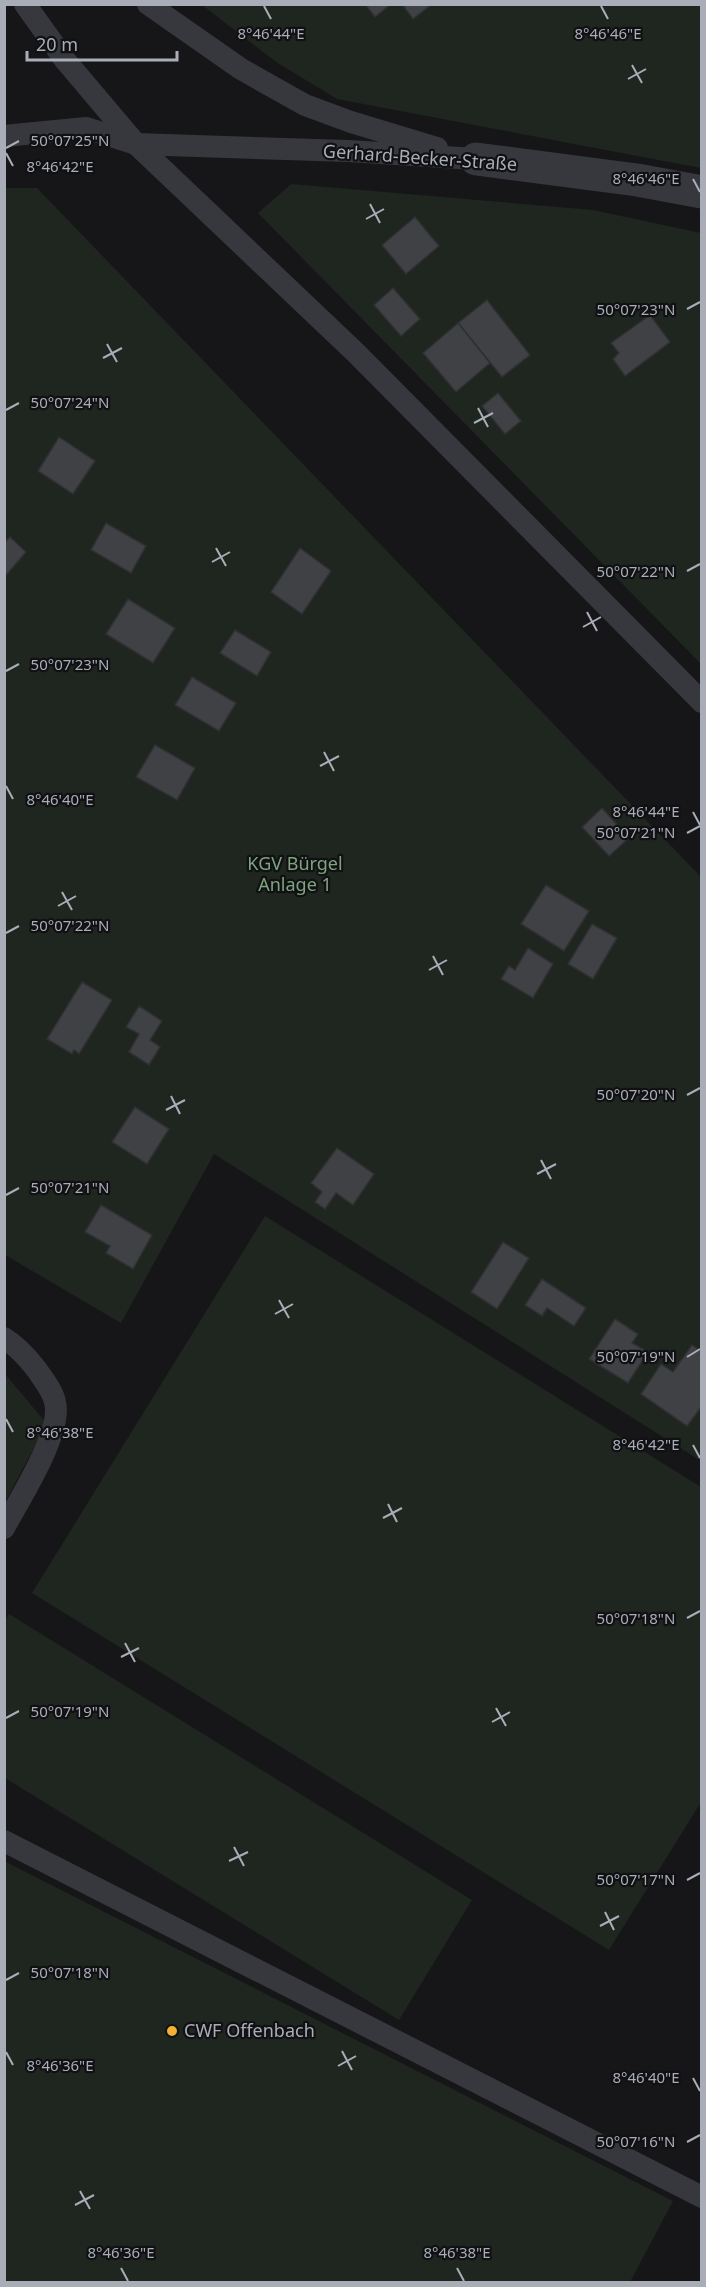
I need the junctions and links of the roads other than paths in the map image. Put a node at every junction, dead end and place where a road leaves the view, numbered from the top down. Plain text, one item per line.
1 (25, 4) edge
2 (148, 4) edge
3 (4, 136) edge
4 (136, 144) junction
5 (476, 159) junction
6 (702, 192) edge
7 (702, 702) edge
8 (4, 1338) edge
9 (4, 1528) edge
10 (4, 1841) edge
11 (702, 2197) edge

1 - 4 lane
2 - 5 lane
3 - 4 lane
4 - 5 lane, Gerhard-Becker-Straße
4 - 7 lane
5 - 6 street, Gerhard-Becker-Straße
8 - 9 lane
10 - 11 lane

